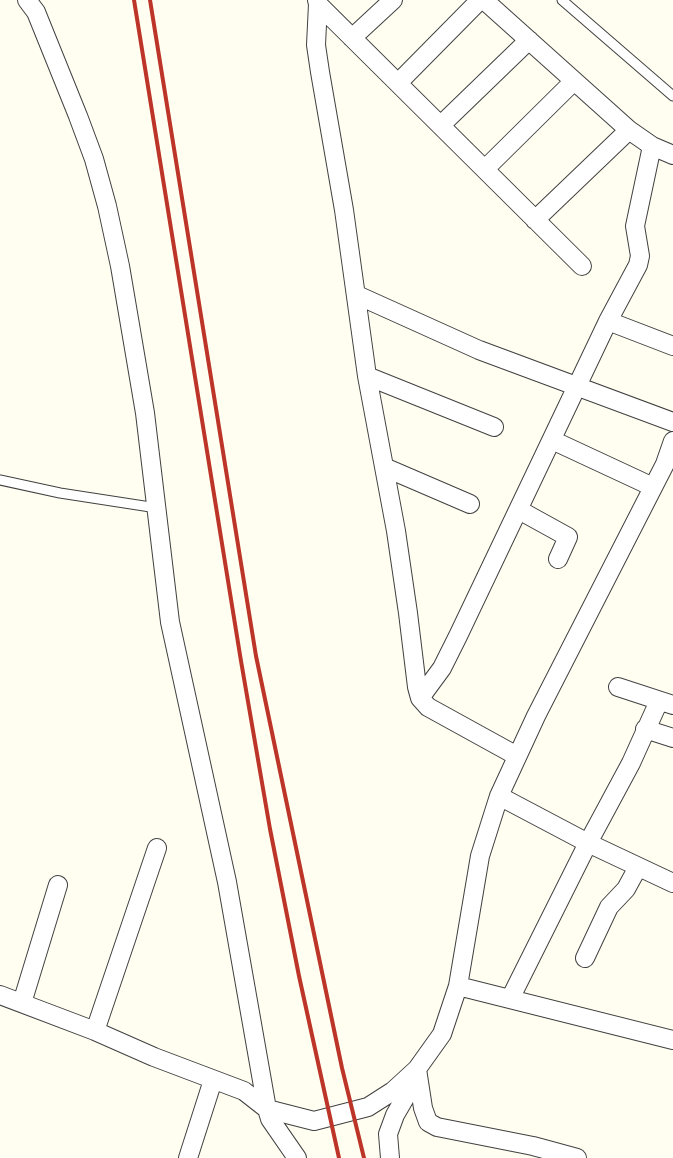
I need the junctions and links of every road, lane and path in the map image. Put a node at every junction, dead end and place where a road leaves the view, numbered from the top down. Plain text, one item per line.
1 (27, 0) edge
2 (393, 0) edge
3 (482, 0) edge
4 (562, 0) edge
5 (318, 2) edge
6 (352, 38) junction
7 (529, 40) junction
8 (574, 80) junction
9 (398, 83) junction
10 (673, 96) edge
11 (441, 125) junction
12 (629, 130) junction
13 (652, 146) junction
14 (673, 155) edge
15 (485, 169) junction
16 (535, 220) junction
17 (582, 266) dead end
18 (357, 295) junction
19 (608, 321) junction
20 (673, 346) edge
21 (367, 376) junction
22 (579, 386) junction
23 (673, 422) edge
24 (494, 427) dead end
25 (552, 440) junction
26 (673, 441) edge
27 (384, 466) junction
28 (0, 480) edge
29 (653, 487) junction
30 (470, 504) dead end
31 (157, 508) junction
32 (519, 510) junction
33 (558, 559) dead end
34 (618, 687) dead end
35 (420, 698) junction
36 (666, 703) edge
37 (645, 729) junction
38 (673, 738) edge
39 (517, 756) junction
40 (499, 796) junction
41 (588, 843) junction
42 (156, 848) dead end
43 (638, 867) junction
44 (673, 883) edge
45 (58, 885) dead end
46 (585, 958) dead end
47 (458, 986) junction
48 (0, 995) edge
49 (510, 999) junction
50 (22, 1003) junction
51 (95, 1031) junction
52 (673, 1040) edge
53 (418, 1076) junction
54 (213, 1080) junction
55 (267, 1109) junction
56 (188, 1158) edge
57 (297, 1158) edge
58 (390, 1158) edge
59 (577, 1158) edge

1 - 31 street
2 - 6 street
3 - 7 street
3 - 9 street
4 - 10 lane
5 - 6 street
5 - 18 street
6 - 9 street
7 - 8 street
7 - 11 street
8 - 12 street
8 - 15 street
9 - 11 street
11 - 15 street
12 - 13 street
12 - 16 street
13 - 14 street
13 - 19 street
15 - 16 street
16 - 17 street
18 - 21 street
18 - 22 street
19 - 20 street
19 - 22 street
21 - 24 street
21 - 27 street
22 - 23 street
22 - 25 street
25 - 29 street
25 - 32 street
26 - 29 street
27 - 30 street
27 - 35 street
28 - 31 lane
29 - 39 street
31 - 55 street
32 - 33 street
32 - 35 street
34 - 36 street
35 - 39 street
36 - 37 street
37 - 38 street
37 - 41 street
39 - 40 street
40 - 41 street
40 - 47 street
41 - 43 street
41 - 49 street
42 - 51 street
43 - 44 street
43 - 46 street
45 - 50 street
47 - 49 street
47 - 53 street
48 - 50 street
49 - 52 street
50 - 51 street
51 - 54 street
53 - 55 street
53 - 58 street
53 - 59 street
54 - 55 street
54 - 56 street
55 - 57 street

